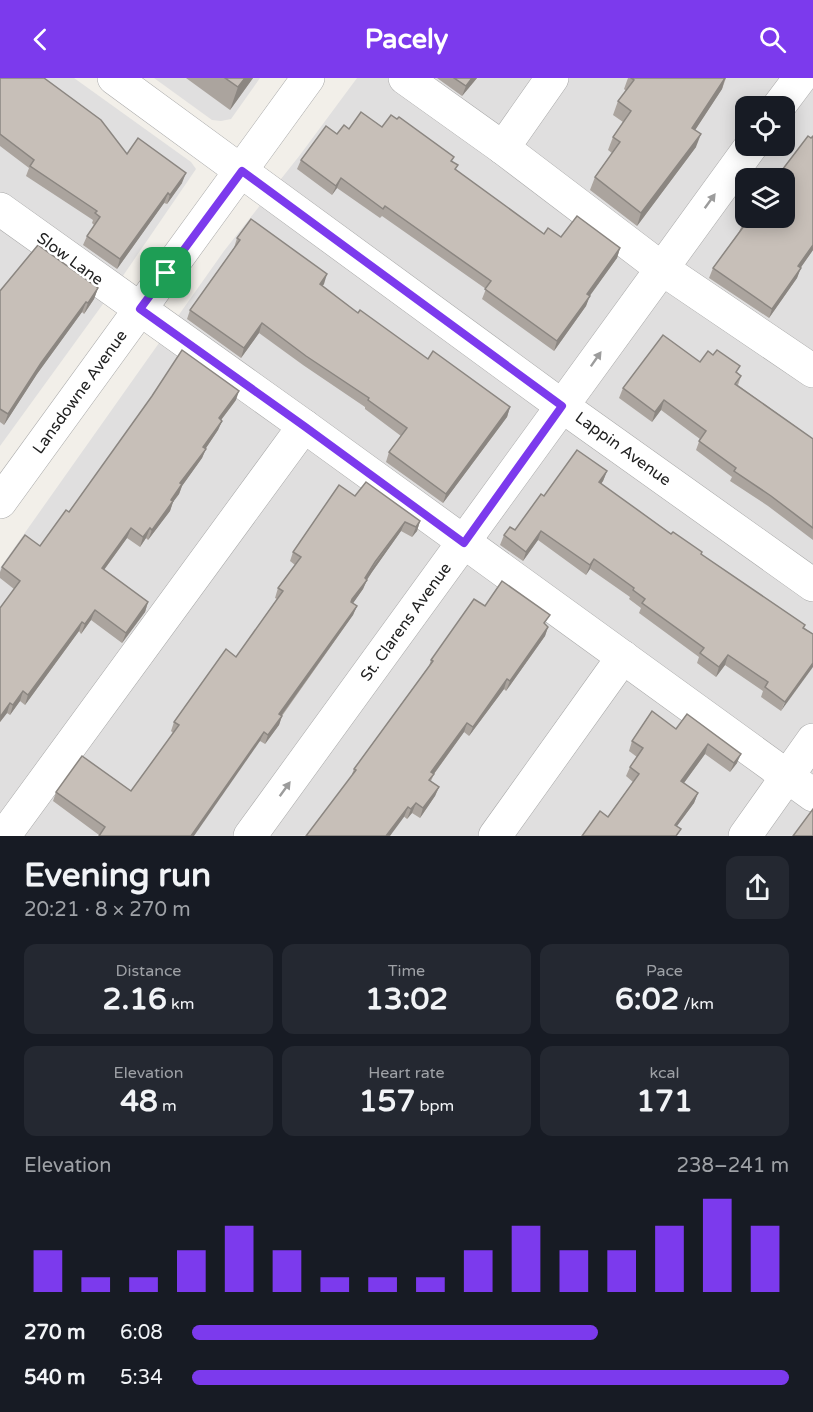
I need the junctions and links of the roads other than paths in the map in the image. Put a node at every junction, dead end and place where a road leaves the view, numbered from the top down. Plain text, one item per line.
1 (114, 78) edge
2 (308, 78) edge
3 (405, 78) edge
4 (552, 78) edge
5 (800, 78) edge
6 (786, 96) edge
7 (503, 148) junction
8 (744, 156) edge
9 (242, 171) junction
10 (0, 209) edge
11 (661, 268) junction
12 (140, 309) junction
13 (813, 371) edge
14 (562, 406) junction
15 (304, 426) junction
16 (0, 502) edge
17 (464, 543) junction
18 (813, 585) edge
19 (623, 657) junction
20 (813, 740) edge
21 (800, 786) edge
22 (4, 836) edge
23 (250, 836) edge
24 (495, 836) edge
25 (745, 836) edge

1 - 9 street, Lappin Avenue
2 - 9 street, Lansdowne Avenue
3 - 7 street
4 - 7 street
5 - 6 street
7 - 11 street
11 -> 8 street, St. Clarens Avenue
9 - 12 street, Lansdowne Avenue
9 - 14 street, Lappin Avenue
10 - 12 street, Slow Lane
11 - 13 street
14 -> 11 street, St. Clarens Avenue
12 - 15 street, Slow Lane
12 - 16 street, Lansdowne Avenue
14 - 17 street, St. Clarens Avenue
14 - 18 street, Lappin Avenue
15 - 17 street, Slow Lane
15 - 22 street
17 - 19 street, Slow Lane
23 -> 17 street, St. Clarens Avenue
19 - 21 street, Slow Lane
19 - 24 street
20 - 21 street
21 - 25 street

